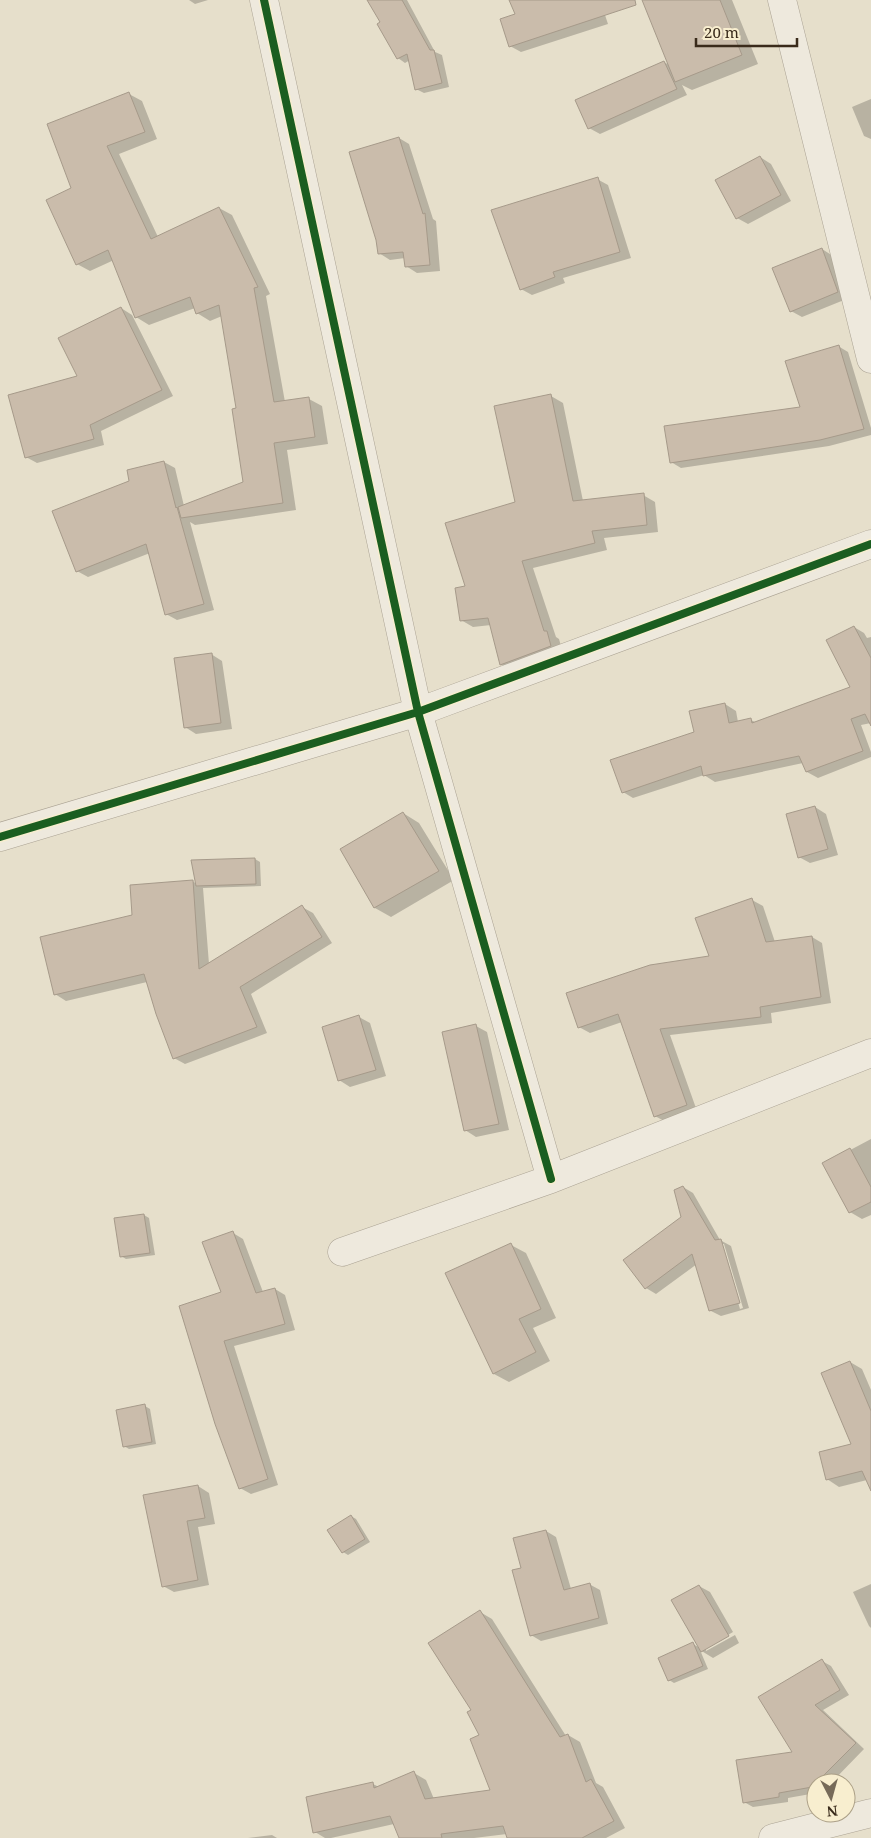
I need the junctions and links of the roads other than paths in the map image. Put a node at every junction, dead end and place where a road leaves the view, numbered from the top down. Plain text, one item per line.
1 (264, 0) edge
2 (782, 0) edge
3 (871, 359) edge
4 (871, 544) edge
5 (418, 712) junction
6 (0, 837) edge
7 (871, 1053) edge
8 (551, 1179) junction
9 (342, 1252) dead end
10 (871, 1813) edge
11 (773, 1838) edge

1 - 5 street
2 - 3 street
4 - 5 street
5 - 6 street
5 - 8 street
7 - 8 street
8 - 9 street
10 - 11 street

